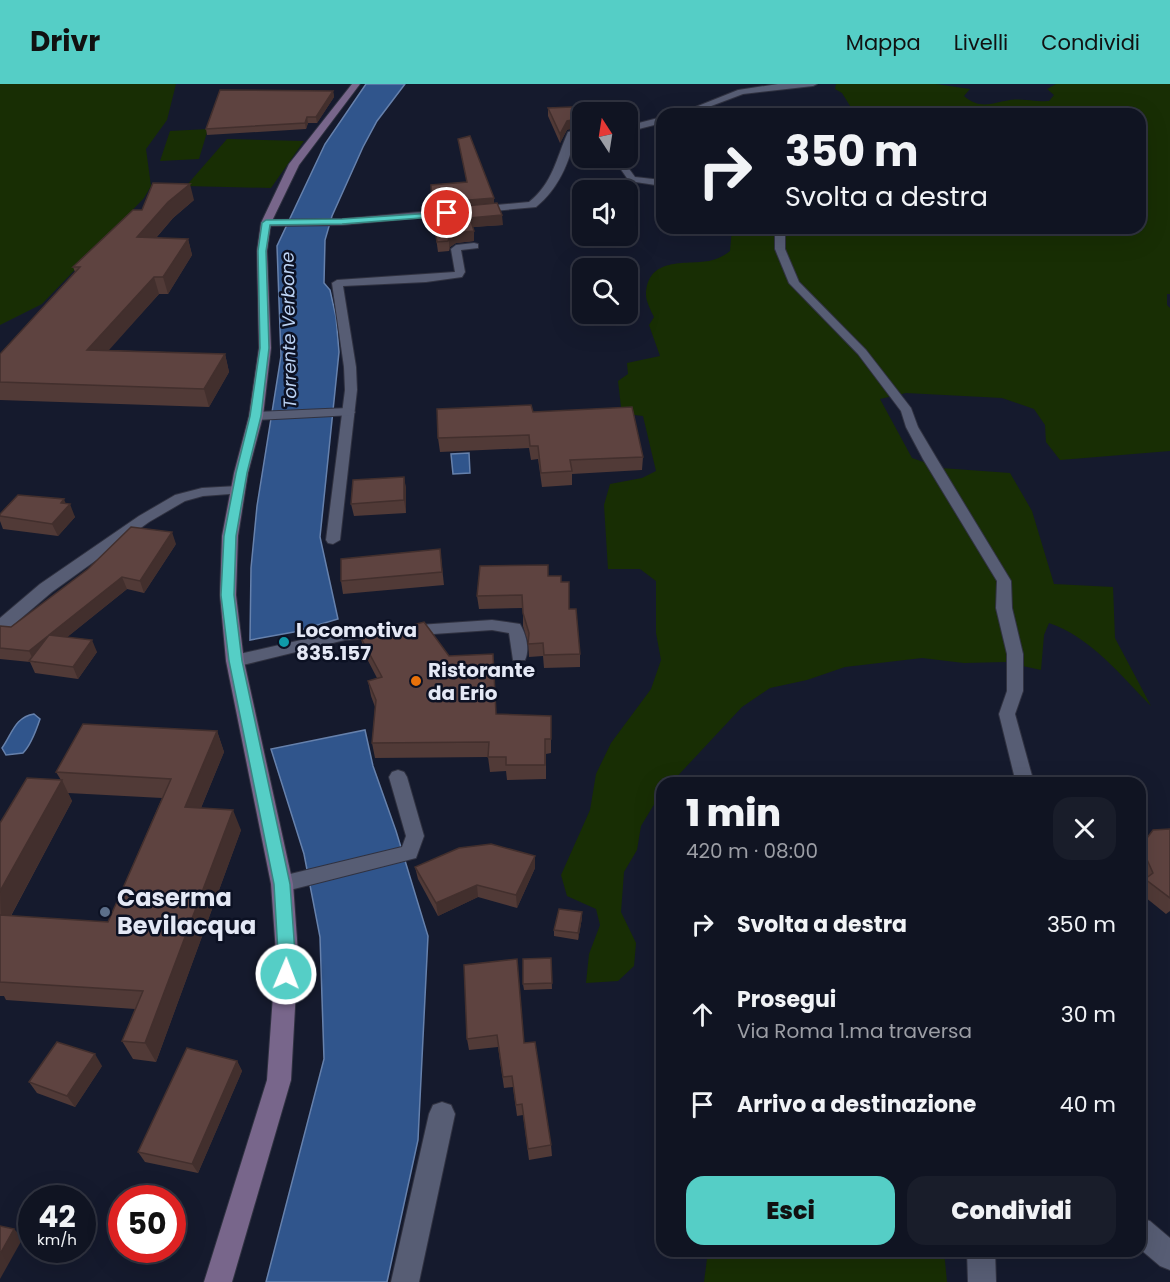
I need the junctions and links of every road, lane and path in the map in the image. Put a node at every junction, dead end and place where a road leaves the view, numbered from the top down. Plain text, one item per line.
1 (356, 84) edge
2 (813, 84) edge
3 (698, 108) edge
4 (656, 122) edge
5 (638, 126) edge
6 (572, 134) edge
7 (572, 151) edge
8 (567, 152) junction
9 (624, 168) edge
10 (656, 182) edge
11 (274, 223) junction
12 (780, 234) edge
13 (474, 246) edge
14 (344, 413) junction
15 (261, 415) junction
16 (238, 490) junction
17 (333, 540) dead end
18 (0, 627) edge
19 (519, 656) dead end
20 (235, 661) junction
21 (398, 777) dead end
22 (1023, 777) edge
23 (282, 884) junction
24 (442, 1114) dead end
25 (1146, 1236) edge
26 (1170, 1256) edge
27 (981, 1257) edge
28 (218, 1282) edge
29 (405, 1282) edge
30 (982, 1282) edge

1 - 11 main road
2 - 3 street
4 - 5 street
6 - 8 street
7 - 8 lane
8 - 11 street
9 - 10 lane
11 - 15 main road
12 - 22 lane
13 - 14 lane
14 - 15 street
14 - 17 lane
15 - 16 main road
16 - 18 street
16 - 20 main road
19 - 20 lane
20 - 23 main road
21 - 23 lane
23 - 28 main road
24 - 29 street
25 - 26 street
27 - 30 street

